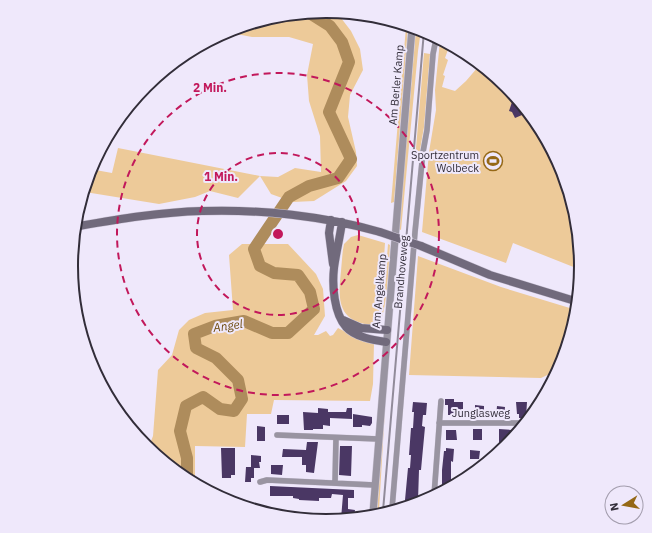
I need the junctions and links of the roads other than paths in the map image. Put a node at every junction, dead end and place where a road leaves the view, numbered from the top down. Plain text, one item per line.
1 (412, 33) edge
2 (435, 44) edge
3 (402, 144) joint
4 (331, 220) junction
5 (342, 222) junction
6 (81, 225) edge
7 (334, 269) junction
8 (572, 300) edge
9 (343, 320) junction
10 (387, 330) junction
11 (386, 342) junction
12 (441, 400) dead end
13 (440, 423) junction
14 (519, 423) edge
15 (276, 435) dead end
16 (336, 438) junction
17 (378, 439) junction
18 (260, 482) dead end
19 (335, 483) junction
20 (374, 485) junction
21 (435, 490) edge
22 (392, 506) edge
23 (373, 510) edge

1 - 3 street, Am Berler Kamp
2 - 22 street, Brandhoveweg
3 - 10 street, Am Angelkamp
4 - 5 main road
4 - 6 main road
4 - 7 main road
5 - 7 main road
5 - 8 main road, bridge
7 - 9 main road
9 - 10 main road
9 - 11 main road
10 - 11 street, Am Angelkamp
11 - 17 street, Am Angelkamp
12 - 13 street, Junglasweg
13 - 14 street, Junglasweg
13 - 21 street, Junglasweg
15 - 16 street
16 - 17 street
16 - 19 street
17 - 20 street, Am Angelkamp
18 - 19 street
19 - 20 street
20 - 23 street, Am Angelkamp

